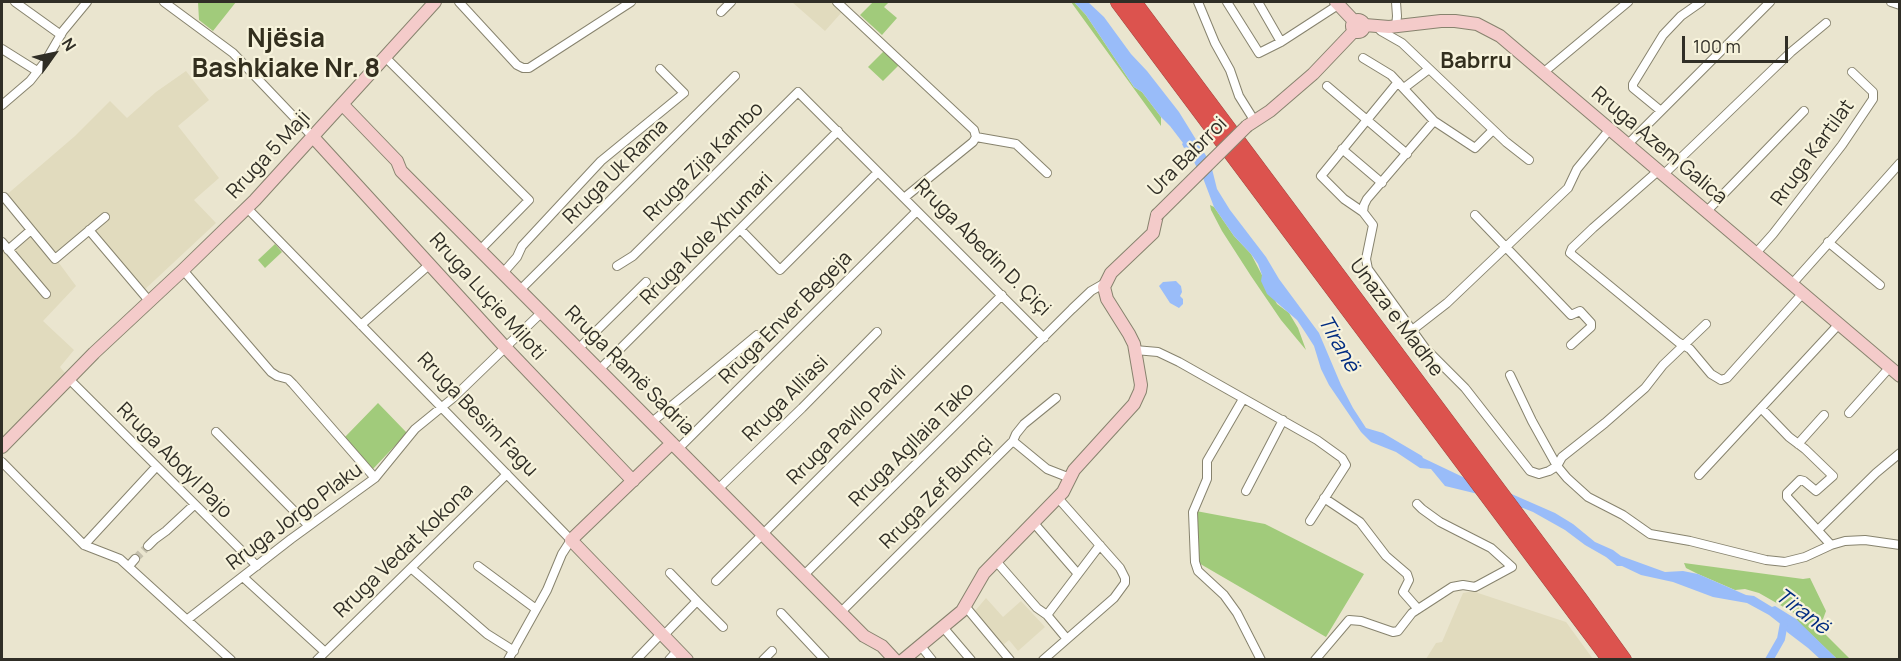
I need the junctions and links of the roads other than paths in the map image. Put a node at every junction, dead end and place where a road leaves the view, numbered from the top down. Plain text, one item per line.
1 (15, 2) edge
2 (87, 2) edge
3 (164, 2) edge
4 (435, 2) edge
5 (459, 2) edge
6 (631, 2) edge
7 (731, 2) edge
8 (837, 2) edge
9 (1118, 2) edge
10 (1134, 2) edge
11 (1198, 2) edge
12 (1227, 2) edge
13 (1258, 2) edge
14 (1395, 2) edge
15 (1628, 2) edge
16 (1701, 2) edge
17 (1770, 2) edge
18 (1892, 2) edge
19 (1337, 3) edge
20 (1899, 5) edge
21 (721, 12) dead end
22 (1826, 23) dead end
23 (1362, 26) junction
24 (1396, 27) junction
25 (61, 35) junction
26 (1281, 42) junction
27 (2, 49) edge
28 (385, 57) junction
29 (1363, 57) dead end
30 (660, 69) dead end
31 (1429, 69) junction
32 (37, 71) junction
33 (1544, 72) junction
34 (1852, 72) dead end
35 (735, 76) dead end
36 (1401, 85) junction
37 (1328, 86) dead end
38 (798, 92) joint
39 (342, 104) junction
40 (2, 105) edge
41 (1660, 111) junction
42 (1804, 111) dead end
43 (1366, 119) junction
44 (1434, 121) junction
45 (1251, 123) junction
46 (1610, 129) junction
47 (1493, 130) junction
48 (838, 131) junction
49 (314, 137) junction
50 (976, 137) junction
51 (1628, 144) junction
52 (1342, 149) junction
53 (1407, 154) junction
54 (1529, 160) dead end
55 (1899, 163) edge
56 (878, 172) junction
57 (1047, 173) dead end
58 (1660, 173) junction
59 (1382, 183) junction
60 (4, 197) dead end
61 (904, 198) junction
62 (247, 208) junction
63 (917, 211) junction
64 (1363, 212) junction
65 (1706, 212) junction
66 (1157, 215) joint
67 (1475, 215) dead end
68 (105, 217) dead end
69 (740, 229) junction
70 (31, 230) junction
71 (89, 230) junction
72 (2, 242) edge
73 (1828, 242) junction
74 (1507, 247) junction
75 (8, 250) junction
76 (480, 250) junction
77 (1756, 253) junction
78 (430, 264) junction
79 (617, 266) dead end
80 (183, 270) junction
81 (502, 273) junction
82 (646, 282) dead end
83 (1106, 283) junction
84 (1792, 284) junction
85 (1881, 285) dead end
86 (520, 290) junction
87 (1803, 293) junction
88 (46, 294) dead end
89 (1002, 296) junction
90 (150, 302) junction
91 (542, 312) junction
92 (1706, 324) dead end
93 (1839, 324) junction
94 (361, 325) junction
95 (1411, 331) junction
96 (877, 332) dead end
97 (757, 335) dead end
98 (1044, 338) junction
99 (1571, 345) dead end
100 (1683, 345) junction
101 (505, 347) junction
102 (578, 349) junction
103 (1135, 350) junction
104 (1890, 367) junction
105 (599, 370) junction
106 (1510, 375) dead end
107 (1899, 376) edge
108 (69, 379) junction
109 (1056, 398) dead end
110 (1243, 399) junction
111 (441, 407) junction
112 (1761, 408) junction
113 (1849, 413) dead end
114 (1824, 415) dead end
115 (1283, 420) junction
116 (652, 422) junction
117 (216, 432) dead end
118 (1013, 441) junction
119 (1798, 444) junction
120 (675, 446) junction
121 (2, 447) edge
122 (1899, 453) edge
123 (2, 462) edge
124 (1557, 466) junction
125 (156, 467) junction
126 (507, 474) junction
127 (1699, 474) dead end
128 (375, 478) junction
129 (1070, 478) junction
130 (633, 481) junction
131 (718, 489) junction
132 (1246, 491) dead end
133 (1058, 498) junction
134 (1324, 498) junction
135 (1417, 504) dead end
136 (194, 505) junction
137 (1513, 519) junction
138 (1310, 521) dead end
139 (1033, 522) junction
140 (309, 526) junction
141 (1818, 530) junction
142 (762, 534) junction
143 (154, 540) tunnel mouth
144 (571, 540) junction
145 (1831, 544) junction
146 (84, 545) junction
147 (1100, 545) junction
148 (1899, 545) edge
149 (995, 561) junction
150 (257, 566) junction
151 (477, 566) dead end
152 (411, 568) junction
153 (670, 573) dead end
154 (1078, 574) junction
155 (804, 575) junction
156 (243, 577) junction
157 (716, 581) dead end
158 (697, 601) junction
159 (965, 606) junction
160 (536, 609) junction
161 (1418, 609) junction
162 (841, 612) junction
163 (781, 613) dead end
164 (1047, 615) junction
165 (188, 619) junction
166 (942, 626) junction
167 (723, 627) dead end
168 (663, 634) junction
169 (1067, 639) junction
170 (920, 645) junction
171 (678, 650) junction
172 (514, 651) junction
173 (772, 651) dead end
174 (325, 652) junction
175 (1005, 658) edge
176 (231, 660) edge
177 (317, 660) edge
178 (508, 660) edge
179 (636, 660) edge
180 (669, 660) edge
181 (687, 660) edge
182 (763, 660) edge
183 (825, 660) edge
184 (895, 660) edge
185 (903, 660) edge
186 (932, 660) edge
187 (971, 660) edge
188 (1043, 660) edge
189 (1261, 660) edge
190 (1315, 660) edge
191 (1610, 660) edge
192 (1624, 660) edge

1 - 25 street
2 - 25 street
3 - 49 street
4 - 28 main road, Rruga 5 Maji
5 - 6 street
7 - 21 street
8 - 50 street
9 - 137 highway, Unaza e Madhe
10 - 137 highway, Unaza e Madhe
11 - 45 street
12 - 26 street
13 - 26 street
14 - 24 street
15 - 33 street
16 - 41 street
17 - 41 street
18 - 20 street
19 - 23 main road
19 - 26 street
22 - 58 street
23 - 24 main road, Rruga Azem Galica
23 - 31 street
23 - 45 main road
24 - 33 main road, Rruga Azem Galica
25 - 32 street
27 - 32 street
28 - 39 main road, Rruga 5 Maji
28 - 76 street
29 - 36 street
30 - 81 street
31 - 36 street
31 - 47 street
32 - 40 street
33 - 46 main road, Rruga Azem Galica
34 - 77 street, Rruga Kartilat
35 - 86 street, Rruga Uk Rama
36 - 43 street
36 - 44 street
37 - 43 street
38 - 48 street, Rruga Abedin D. Çiçi
38 - 79 street, Rruga Zija Kambo
39 - 49 main road, Rruga 5 Maji
39 - 76 main road, Rruga Ramë Sadria
41 - 51 street
42 - 65 street
43 - 52 street
43 - 53 street
44 - 47 street
44 - 53 street
45 - 66 main road, Ura Babrroi, bridge
46 - 51 main road, Rruga Azem Galica
46 - 74 street
47 - 54 street
48 - 56 street, Rruga Abedin D. Çiçi
48 - 69 street, Rruga Kole Xhumari
49 - 62 main road, Rruga 5 Maji
49 - 78 main road, Rruga Luçie Miloti
50 - 57 street
50 - 61 street
51 - 58 main road, Rruga Azem Galica
52 - 59 street
52 - 64 street
53 - 59 street
55 - 73 street
56 - 61 street, Rruga Abedin D. Çiçi
56 - 69 street
58 - 65 main road, Rruga Azem Galica
58 - 100 street
59 - 64 street
60 - 70 street
61 - 63 street, Rruga Abedin D. Çiçi
62 - 80 main road, Rruga 5 Maji
62 - 94 street, Rruga Besim Fagu
63 - 89 street, Rruga Abedin D. Çiçi
63 - 120 street, Rruga Enver Begeja
64 - 95 street
65 - 77 main road, Rruga Azem Galica
66 - 83 main road, Rruga Abedin D. Çiçi
67 - 74 street
68 - 71 street
69 - 105 street, Rruga Kole Xhumari
70 - 71 street
70 - 75 street
71 - 90 street
72 - 75 street
73 - 84 street
73 - 85 street
74 - 95 street
74 - 99 street
75 - 88 street
76 - 81 main road, Rruga Ramë Sadria
77 - 84 main road, Rruga Azem Galica
78 - 94 street
78 - 101 main road, Rruga Luçie Miloti
80 - 90 main road, Rruga 5 Maji
80 - 128 street
81 - 86 main road, Rruga Ramë Sadria
82 - 102 street
83 - 98 street, Rruga Abedin D. Çiçi
83 - 103 main road
84 - 87 main road, Rruga Azem Galica
86 - 91 main road, Rruga Ramë Sadria
87 - 93 main road, Rruga Azem Galica
87 - 100 street
89 - 98 street, Rruga Abedin D. Çiçi
89 - 142 street, Rruga Pavllo Pavli
90 - 108 main road, Rruga 5 Maji
91 - 101 street, Rruga Jorgo Plaku
91 - 102 main road, Rruga Ramë Sadria
92 - 100 street
93 - 104 main road, Rruga Azem Galica
93 - 112 street
94 - 111 street, Rruga Besim Fagu
95 - 124 street
96 - 131 street, Rruga Alliasi
97 - 116 street
98 - 155 street, Rruga Agllaia Tako
100 - 124 street
101 - 111 street, Rruga Jorgo Plaku
101 - 130 main road, Rruga Luçie Miloti
102 - 105 main road, Rruga Ramë Sadria
103 - 110 street
103 - 129 main road
104 - 107 main road, Rruga Azem Galica
104 - 113 street
105 - 116 main road, Rruga Ramë Sadria
106 - 124 street
108 - 121 main road, Rruga 5 Maji
108 - 125 street, Rruga Abdyl Pajo
109 - 118 street, Rruga Zef Bumçi
110 - 115 street
110 - 189 street
111 - 126 street, Rruga Besim Fagu
111 - 128 street, Rruga Jorgo Plaku
112 - 119 street
112 - 127 street
114 - 119 street
115 - 132 street
115 - 134 street
116 - 120 main road, Rruga Ramë Sadria
117 - 140 street
118 - 129 street
118 - 162 street, Rruga Zef Bumçi
119 - 141 street
120 - 130 main road
120 - 131 main road, Rruga Ramë Sadria
122 - 141 street
123 - 146 street
124 - 145 street
125 - 136 street, Rruga Abdyl Pajo
125 - 146 street
126 - 144 street, Rruga Besim Fagu
126 - 152 street, Rruga Vedat Kokona
128 - 140 street, Rruga Jorgo Plaku
129 - 133 main road
130 - 144 main road
131 - 142 main road, Rruga Ramë Sadria
133 - 139 main road
133 - 147 street
134 - 138 street
134 - 161 street
135 - 161 street
136 - 143 street
136 - 150 street, Rruga Abdyl Pajo
137 - 191 highway, Unaza e Madhe
137 - 192 highway, Unaza e Madhe
139 - 149 main road
139 - 154 street
140 - 150 street, Rruga Jorgo Plaku
141 - 145 street
142 - 155 main road, Rruga Ramë Sadria
142 - 157 street, Rruga Pavllo Pavli
144 - 160 street
144 - 168 main road, Rruga Besim Fagu
145 - 148 street
146 - 165 street
147 - 154 street
147 - 169 street
149 - 159 main road
149 - 164 street
150 - 156 street, Rruga Jorgo Plaku
151 - 160 street
152 - 172 street
152 - 174 street, Rruga Vedat Kokona
153 - 158 street
154 - 164 street
155 - 162 main road, Rruga Ramë Sadria
156 - 165 street, Rruga Jorgo Plaku
156 - 174 street
158 - 167 street
158 - 168 street
159 - 166 main road
159 - 175 street
160 - 172 street
161 - 190 street
162 - 184 main road, Rruga Ramë Sadria
163 - 183 street
164 - 169 street
165 - 176 street
166 - 170 main road
166 - 187 street
168 - 171 main road, Rruga Besim Fagu
168 - 179 street
169 - 188 street
170 - 185 main road
170 - 186 street
171 - 180 street
171 - 181 main road, Rruga Besim Fagu
172 - 178 street
173 - 182 street
174 - 177 street, Rruga Vedat Kokona

